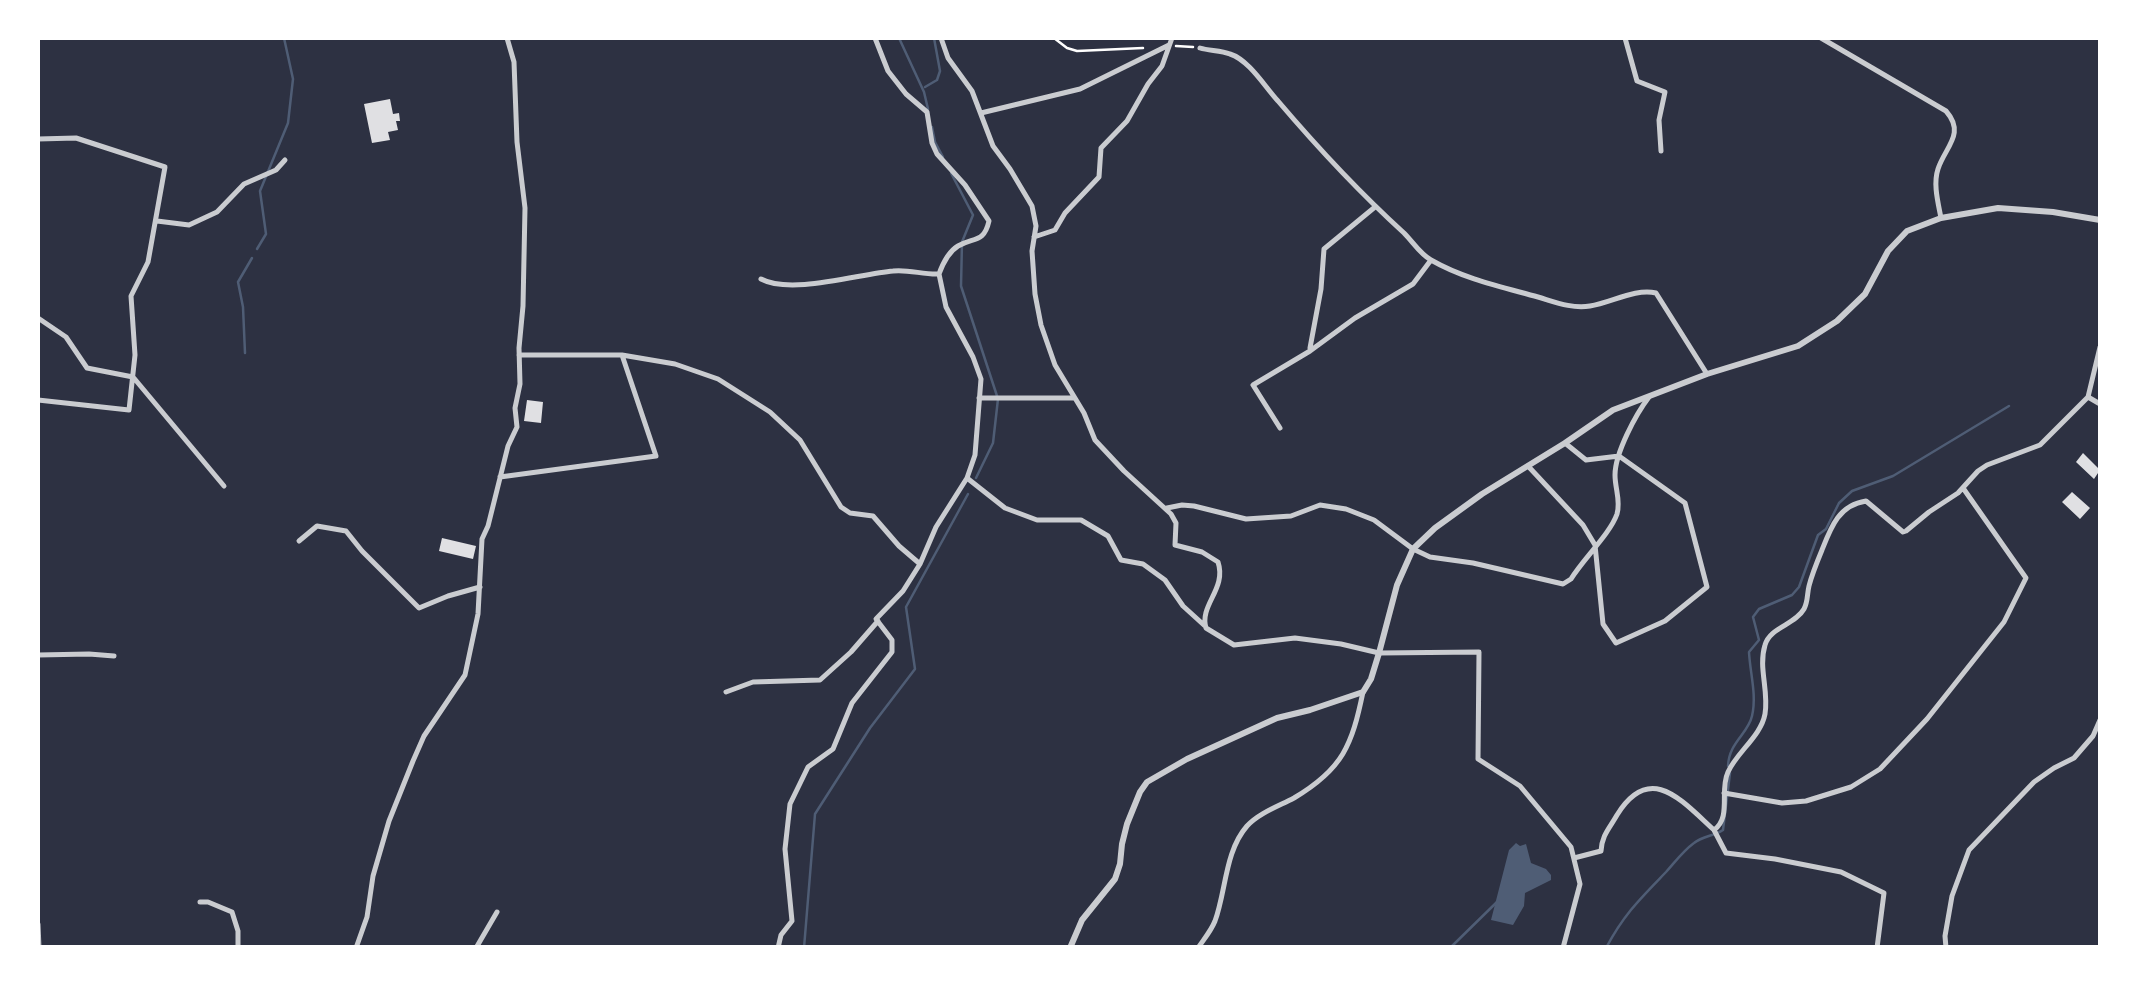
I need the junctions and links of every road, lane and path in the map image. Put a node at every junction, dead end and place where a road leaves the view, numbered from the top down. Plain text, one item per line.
1 (508, 38) edge
2 (875, 38) edge
3 (940, 38) edge
4 (1054, 38) edge
5 (1172, 38) edge
6 (1625, 38) edge
7 (1821, 38) edge
8 (1169, 46) junction
9 (1144, 48) dead end
10 (1200, 48) joint
11 (981, 113) junction
12 (38, 140) edge
13 (1662, 151) dead end
14 (285, 160) dead end
15 (1375, 207) junction
16 (1940, 218) junction
17 (2100, 220) edge
18 (157, 222) junction
19 (1034, 238) junction
20 (1431, 260) junction
21 (940, 273) junction
22 (761, 279) dead end
23 (38, 318) edge
24 (2100, 346) edge
25 (1310, 351) junction
26 (622, 355) junction
27 (519, 356) junction
28 (1706, 374) junction
29 (133, 377) junction
30 (1653, 392) junction
31 (2088, 396) junction
32 (979, 398) junction
33 (1074, 398) junction
34 (38, 400) edge
35 (2100, 404) edge
36 (1280, 428) dead end
37 (1565, 443) junction
38 (1620, 456) junction
39 (1527, 465) junction
40 (499, 477) junction
41 (966, 478) junction
42 (224, 486) dead end
43 (1963, 488) junction
44 (1167, 508) junction
45 (1906, 531) junction
46 (1914, 534) dead end
47 (299, 542) dead end
48 (1595, 545) junction
49 (1414, 550) junction
50 (920, 564) junction
51 (480, 587) junction
52 (878, 622) junction
53 (1206, 628) junction
54 (1379, 653) junction
55 (38, 655) edge
56 (114, 656) dead end
57 (726, 692) dead end
58 (1363, 692) junction
59 (2100, 720) edge
60 (1724, 794) junction
61 (1714, 830) junction
62 (1574, 858) junction
63 (200, 902) dead end
64 (497, 912) dead end
65 (38, 924) edge
66 (39, 948) edge
67 (238, 948) edge
68 (356, 948) edge
69 (476, 948) edge
70 (778, 948) edge
71 (1070, 948) edge
72 (1198, 948) edge
73 (1563, 948) edge
74 (1877, 948) edge
75 (1946, 948) edge

1 - 27 street
2 - 21 street
3 - 11 street
4 - 9 path
5 - 8 street
6 - 13 street
7 - 16 street
8 - 10 path
8 - 11 street
8 - 19 street
10 - 15 street
11 - 19 street
12 - 18 street
14 - 18 street
15 - 20 street
15 - 25 street
16 - 17 street
16 - 28 street
18 - 29 street
19 - 33 street
20 - 25 street
20 - 28 street
21 - 22 street
21 - 32 street
23 - 29 street
24 - 31 street
25 - 36 street
26 - 27 street
26 - 40 street
26 - 50 street
27 - 40 street
28 - 30 street
29 - 34 street
29 - 42 street
30 - 37 street
30 - 38 street
31 - 35 street
31 - 43 street
32 - 33 street
32 - 41 street
33 - 44 street
37 - 38 street
37 - 39 street
38 - 48 street
38 - 48 street
39 - 48 street
39 - 49 street
40 - 51 street
41 - 50 street
41 - 53 street
43 - 45 street
43 - 60 street
44 - 49 street
44 - 53 street
45 - 46 street
45 - 60 street
47 - 51 street
48 - 49 street
49 - 54 street
50 - 52 street
51 - 68 street
52 - 57 street
52 - 70 street
53 - 54 street
54 - 58 street
54 - 62 street
55 - 56 street
58 - 71 street
58 - 72 street
59 - 75 street
60 - 61 street
61 - 62 street
61 - 74 street
62 - 73 street
63 - 67 street
64 - 69 street
65 - 66 street

